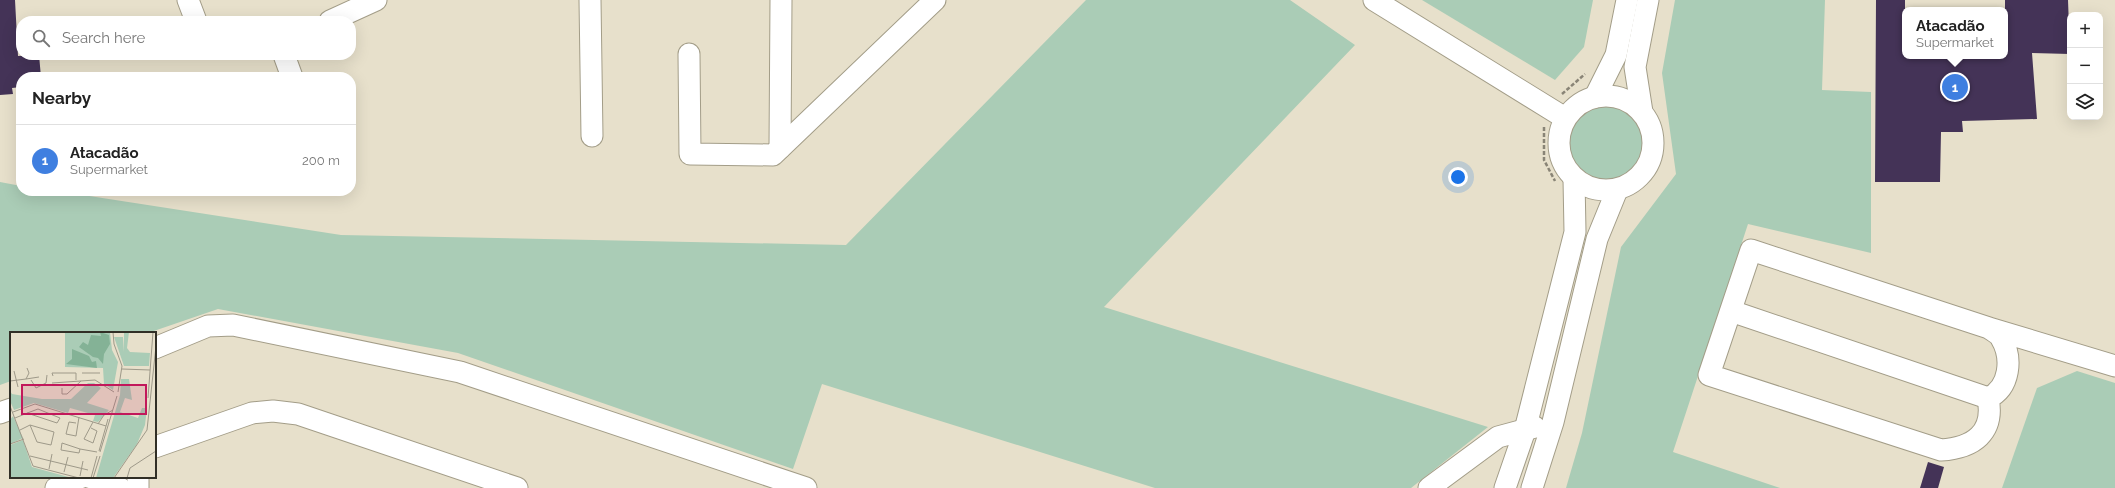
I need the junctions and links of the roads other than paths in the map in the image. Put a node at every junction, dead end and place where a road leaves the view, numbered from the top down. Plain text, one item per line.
1 (188, 0) edge
2 (376, 0) edge
3 (590, 0) edge
4 (781, 0) edge
5 (935, 0) edge
6 (1374, 0) edge
7 (1627, 0) edge
8 (1648, 0) edge
9 (194, 16) edge
10 (341, 16) edge
11 (689, 54) dead end
12 (286, 60) edge
13 (290, 72) edge
14 (1595, 97) junction
15 (1642, 112) junction
16 (1558, 114) junction
17 (592, 136) dead end
18 (780, 148) junction
19 (1565, 181) junction
20 (1617, 190) junction
21 (1731, 311) junction
22 (1989, 328) junction
23 (2029, 339) junction
24 (156, 348) edge
25 (2006, 353) junction
26 (2115, 366) edge
27 (1988, 398) junction
28 (10, 409) edge
29 (0, 413) edge
30 (1553, 422) junction
31 (1525, 430) junction
32 (156, 447) edge
33 (80, 478) edge
34 (92, 478) edge
35 (56, 488) edge
36 (120, 488) edge
37 (517, 488) edge
38 (806, 488) edge
39 (1429, 488) edge
40 (1505, 488) edge
41 (1532, 488) edge

1 - 9 street
2 - 10 street
3 - 17 street
4 - 18 street
5 - 18 street
6 - 16 street
7 - 14 street
8 - 15 street
11 - 18 street
12 - 13 street
14 - 15 street
14 - 16 street
15 - 20 street
16 - 19 street
19 - 20 street
19 - 31 street
20 - 30 street
21 - 22 street
21 - 27 street
21 - 27 street
22 - 23 street
22 - 25 street
23 - 25 street
23 - 26 street
24 - 38 street
25 - 27 street
28 - 29 street
30 - 31 street
30 - 41 street
31 - 39 street
31 - 40 street
32 - 37 street
33 - 35 street
34 - 36 street

